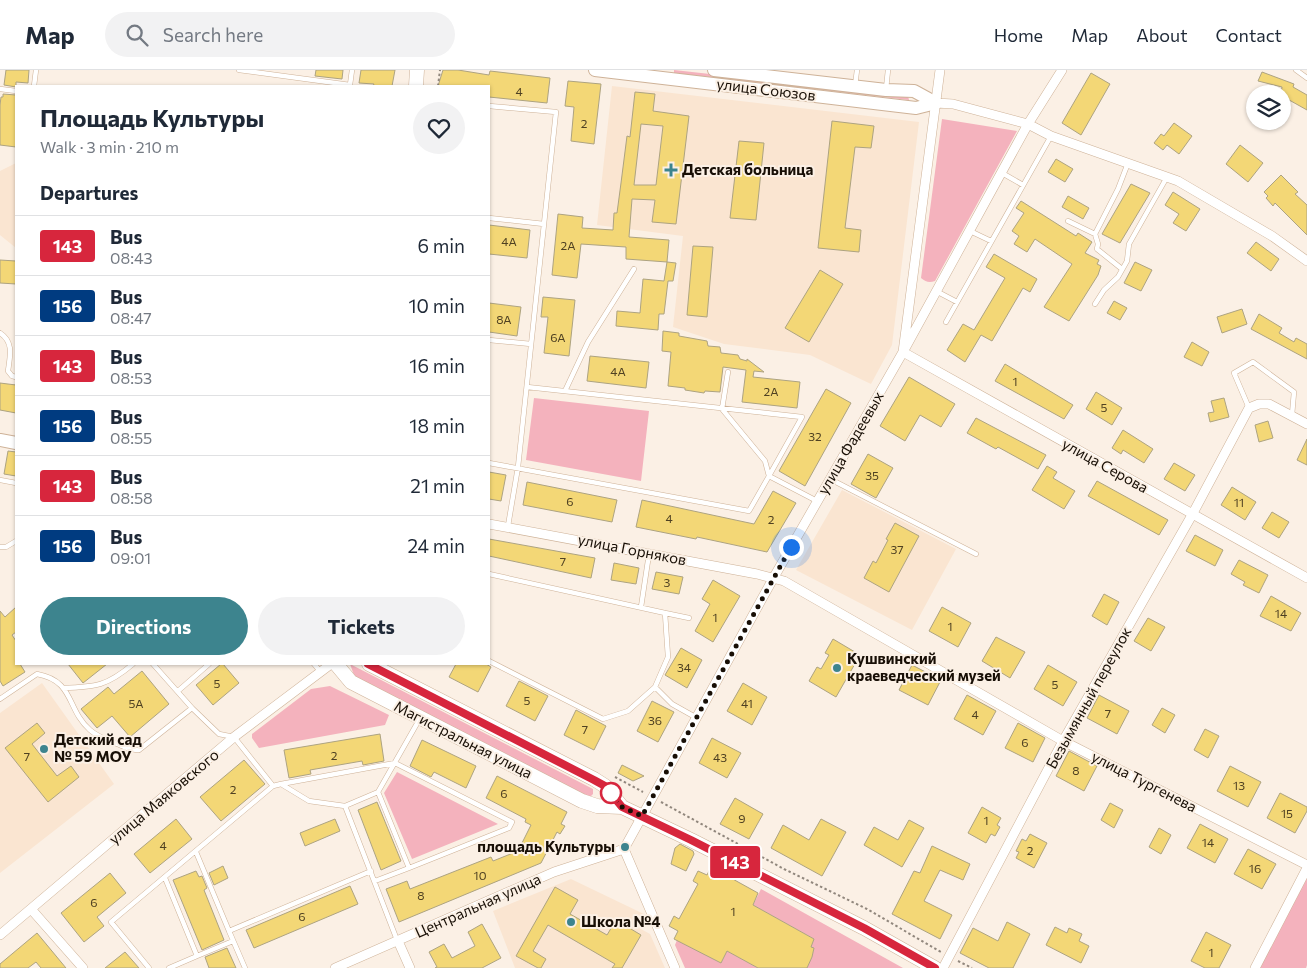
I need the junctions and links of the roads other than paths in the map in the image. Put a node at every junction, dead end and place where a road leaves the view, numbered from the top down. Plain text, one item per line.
1 (36, 70) edge
2 (239, 70) edge
3 (352, 70) edge
4 (418, 70) edge
5 (595, 70) edge
6 (714, 70) edge
7 (857, 70) edge
8 (888, 70) edge
9 (940, 70) edge
10 (1062, 70) edge
11 (1296, 70) edge
12 (665, 74) edge
13 (783, 74) edge
14 (1307, 78) edge
15 (34, 85) edge
16 (343, 85) edge
17 (350, 85) edge
18 (416, 85) edge
19 (855, 86) junction
20 (0, 89) edge
21 (886, 90) junction
22 (15, 91) edge
23 (936, 103) junction
24 (490, 106) edge
25 (1028, 124) junction
26 (1051, 136) junction
27 (1128, 163) junction
28 (1002, 173) junction
29 (1167, 177) junction
30 (1023, 185) junction
31 (490, 218) edge
32 (1068, 221) dead end
33 (544, 224) junction
34 (970, 231) junction
35 (1095, 234) junction
36 (991, 241) junction
37 (1307, 261) edge
38 (1122, 269) junction
39 (634, 270) dead end
40 (936, 292) junction
41 (957, 302) junction
42 (1095, 304) dead end
43 (946, 322) dead end
44 (0, 333) edge
45 (490, 340) edge
46 (531, 344) junction
47 (903, 352) junction
48 (728, 372) dead end
49 (15, 377) edge
50 (527, 387) junction
51 (565, 391) junction
52 (1249, 408) junction
53 (722, 409) junction
54 (1292, 415) junction
55 (1307, 424) edge
56 (0, 440) edge
57 (15, 443) edge
58 (490, 462) edge
59 (518, 468) junction
60 (769, 476) junction
61 (830, 479) junction
62 (0, 480) edge
63 (15, 483) edge
64 (817, 502) junction
65 (1192, 515) junction
66 (490, 524) edge
67 (508, 526) junction
68 (15, 542) edge
69 (0, 547) edge
70 (649, 554) junction
71 (976, 554) dead end
72 (490, 574) edge
73 (774, 578) junction
74 (1307, 578) edge
75 (641, 608) junction
76 (665, 613) junction
77 (689, 618) dead end
78 (490, 662) edge
79 (132, 665) edge
80 (154, 665) edge
81 (208, 665) edge
82 (315, 665) edge
83 (330, 665) edge
84 (337, 665) edge
85 (370, 665) edge
86 (320, 672) junction
87 (655, 687) junction
88 (62, 688) junction
89 (178, 691) junction
90 (0, 699) edge
91 (192, 708) junction
92 (420, 718) junction
93 (697, 718) junction
94 (234, 737) junction
95 (1063, 741) junction
96 (396, 764) junction
97 (281, 784) junction
98 (273, 786) junction
99 (378, 792) junction
100 (345, 806) junction
101 (622, 807) junction
102 (642, 816) junction
103 (624, 849) junction
104 (196, 852) junction
105 (1307, 867) edge
106 (409, 868) junction
107 (371, 871) junction
108 (165, 878) junction
109 (375, 882) junction
110 (31, 909) junction
111 (229, 930) junction
112 (0, 935) edge
113 (233, 941) junction
114 (398, 941) junction
115 (197, 956) junction
116 (83, 968) edge
117 (149, 968) edge
118 (169, 968) edge
119 (245, 968) edge
120 (335, 968) edge
121 (410, 968) edge
122 (675, 968) edge
123 (935, 968) edge
124 (944, 968) edge
125 (1255, 968) edge

1 - 15 lane
2 - 16 lane
3 - 17 lane
4 - 18 main road
5 - 12 street, улица Союзов
6 - 13 street, улица Союзов
7 - 19 lane
8 - 21 lane
9 - 23 street
10 - 25 street, улица Фадеевых
11 - 14 lane
12 - 23 street, улица Союзов
13 - 19 street, улица Союзов
19 - 21 street, улица Союзов
20 - 22 lane
21 - 23 street, улица Союзов
23 - 25 street, улица Союзов
23 - 47 street
24 - 33 lane
25 - 26 street, улица Союзов
25 - 28 street, улица Фадеевых
26 - 27 street, улица Союзов
26 - 30 lane
27 - 29 street, улица Союзов
27 - 35 lane
28 - 30 lane
28 - 34 street, улица Фадеевых
29 - 37 street, улица Союзов
29 - 38 lane
30 - 36 lane
31 - 33 lane
32 - 35 lane
33 - 46 lane
34 - 36 lane
34 - 40 street, улица Фадеевых
35 - 38 lane
36 - 41 lane
38 - 42 lane
39 - 51 lane
40 - 41 lane
40 - 47 street, улица Фадеевых
41 - 43 lane
44 - 49 lane
45 - 46 lane
46 - 50 lane
47 - 61 street, улица Фадеевых
47 - 65 street, улица Серова
48 - 53 lane
50 - 51 lane
50 - 59 lane
51 - 53 lane
52 - 54 street
52 - 54 lane
52 - 65 street, Безымянный переулок
53 - 60 lane
53 - 60 lane
54 - 55 street
56 - 57 street
58 - 59 lane
59 - 60 lane
59 - 67 lane
60 - 64 lane
61 - 64 street, улица Фадеевых
61 - 71 lane
62 - 63 lane
64 - 73 street, улица Фадеевых
65 - 74 street, улица Серова
65 - 95 street, Безымянный переулок
66 - 67 street, улица Горняков
67 - 70 street, улица Горняков
68 - 69 lane
70 - 73 street, улица Горняков
70 - 75 lane
72 - 75 lane
73 - 93 street, улица Фадеевых
73 - 95 street, улица Тургенева
75 - 76 lane
76 - 77 lane
76 - 87 lane
78 - 87 lane
79 - 88 lane
80 - 89 lane
81 - 89 lane
82 - 86 lane
83 - 86 street, улица Маяковского
84 - 92 main road, Магистральная улица
85 - 101 main road, Магистральная улица
86 - 94 street, улица Маяковского
87 - 93 lane
88 - 90 lane
88 - 91 lane
89 - 91 lane
91 - 94 lane
92 - 96 lane
92 - 101 main road, Магистральная улица
93 - 102 street, улица Фадеевых
94 - 98 lane
94 - 110 street, улица Маяковского
95 - 105 street, улица Тургенева
95 - 124 street, Безымянный переулок
96 - 97 lane
96 - 99 lane
96 - 106 lane
97 - 98 lane
97 - 100 lane
98 - 104 lane
99 - 100 lane
99 - 106 lane
100 - 107 lane
101 - 102 main road, Магистральная улица
102 - 103 street
102 - 123 main road, Магистральная улица
103 - 114 street, Центральная улица
103 - 122 street
104 - 108 lane
104 - 111 lane
105 - 125 street
106 - 109 lane
107 - 109 lane
107 - 111 lane
108 - 115 lane
108 - 117 lane
109 - 114 lane
110 - 112 street, улица Маяковского
110 - 116 street
111 - 113 lane
113 - 115 lane
113 - 119 lane
114 - 120 street, Центральная улица
114 - 121 street
115 - 118 lane

